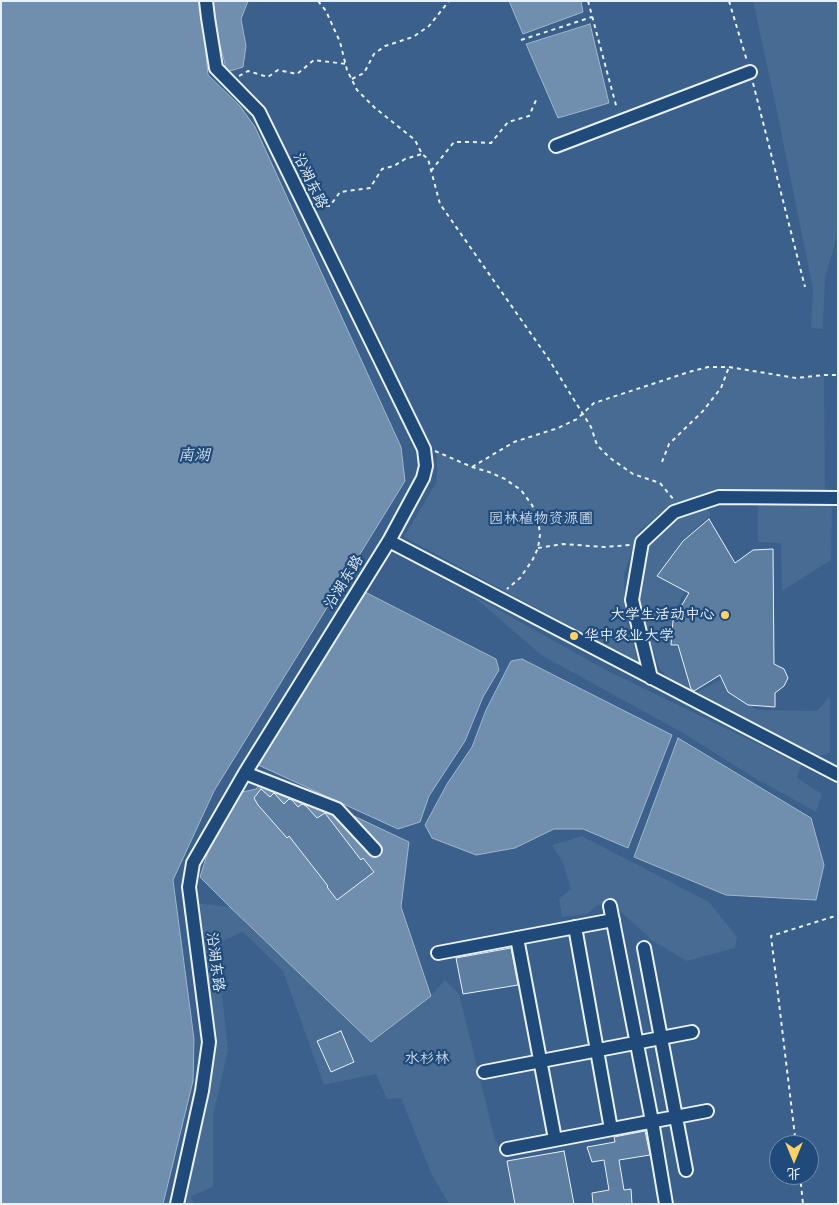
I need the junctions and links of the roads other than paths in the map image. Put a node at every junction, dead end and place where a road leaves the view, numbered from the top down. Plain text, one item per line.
1 (206, 1) edge
2 (750, 72) road end
3 (556, 146) dead end
4 (838, 498) edge
5 (389, 541) junction
6 (651, 678) junction
7 (245, 773) junction
8 (838, 775) edge
9 (375, 850) dead end
10 (610, 906) dead end
11 (613, 920) junction
12 (575, 927) junction
13 (517, 938) junction
14 (644, 948) dead end
15 (438, 953) dead end
16 (692, 1032) dead end
17 (661, 1038) junction
18 (636, 1043) junction
19 (597, 1051) junction
20 (541, 1062) junction
21 (484, 1072) dead end
22 (707, 1111) dead end
23 (676, 1117) junction
24 (652, 1121) junction
25 (611, 1129) junction
26 (555, 1140) junction
27 (507, 1148) dead end
28 (686, 1170) dead end
29 (177, 1204) edge
30 (666, 1204) edge

1 - 5 street, 沿湖东路
2 - 3 street
4 - 6 street
5 - 6 street
5 - 7 street, 沿湖东路
6 - 8 street
7 - 9 street
7 - 29 street, 沿湖东路
10 - 11 street
11 - 12 street
11 - 18 street
12 - 13 street
12 - 19 street
13 - 15 street
13 - 20 street
14 - 17 street
16 - 17 street
17 - 18 street
17 - 23 street
18 - 19 street
18 - 24 street
19 - 20 street
19 - 25 street
20 - 21 street
20 - 26 street
22 - 23 street
23 - 24 street
23 - 28 street
24 - 25 street
24 - 30 street
25 - 26 street
26 - 27 street

